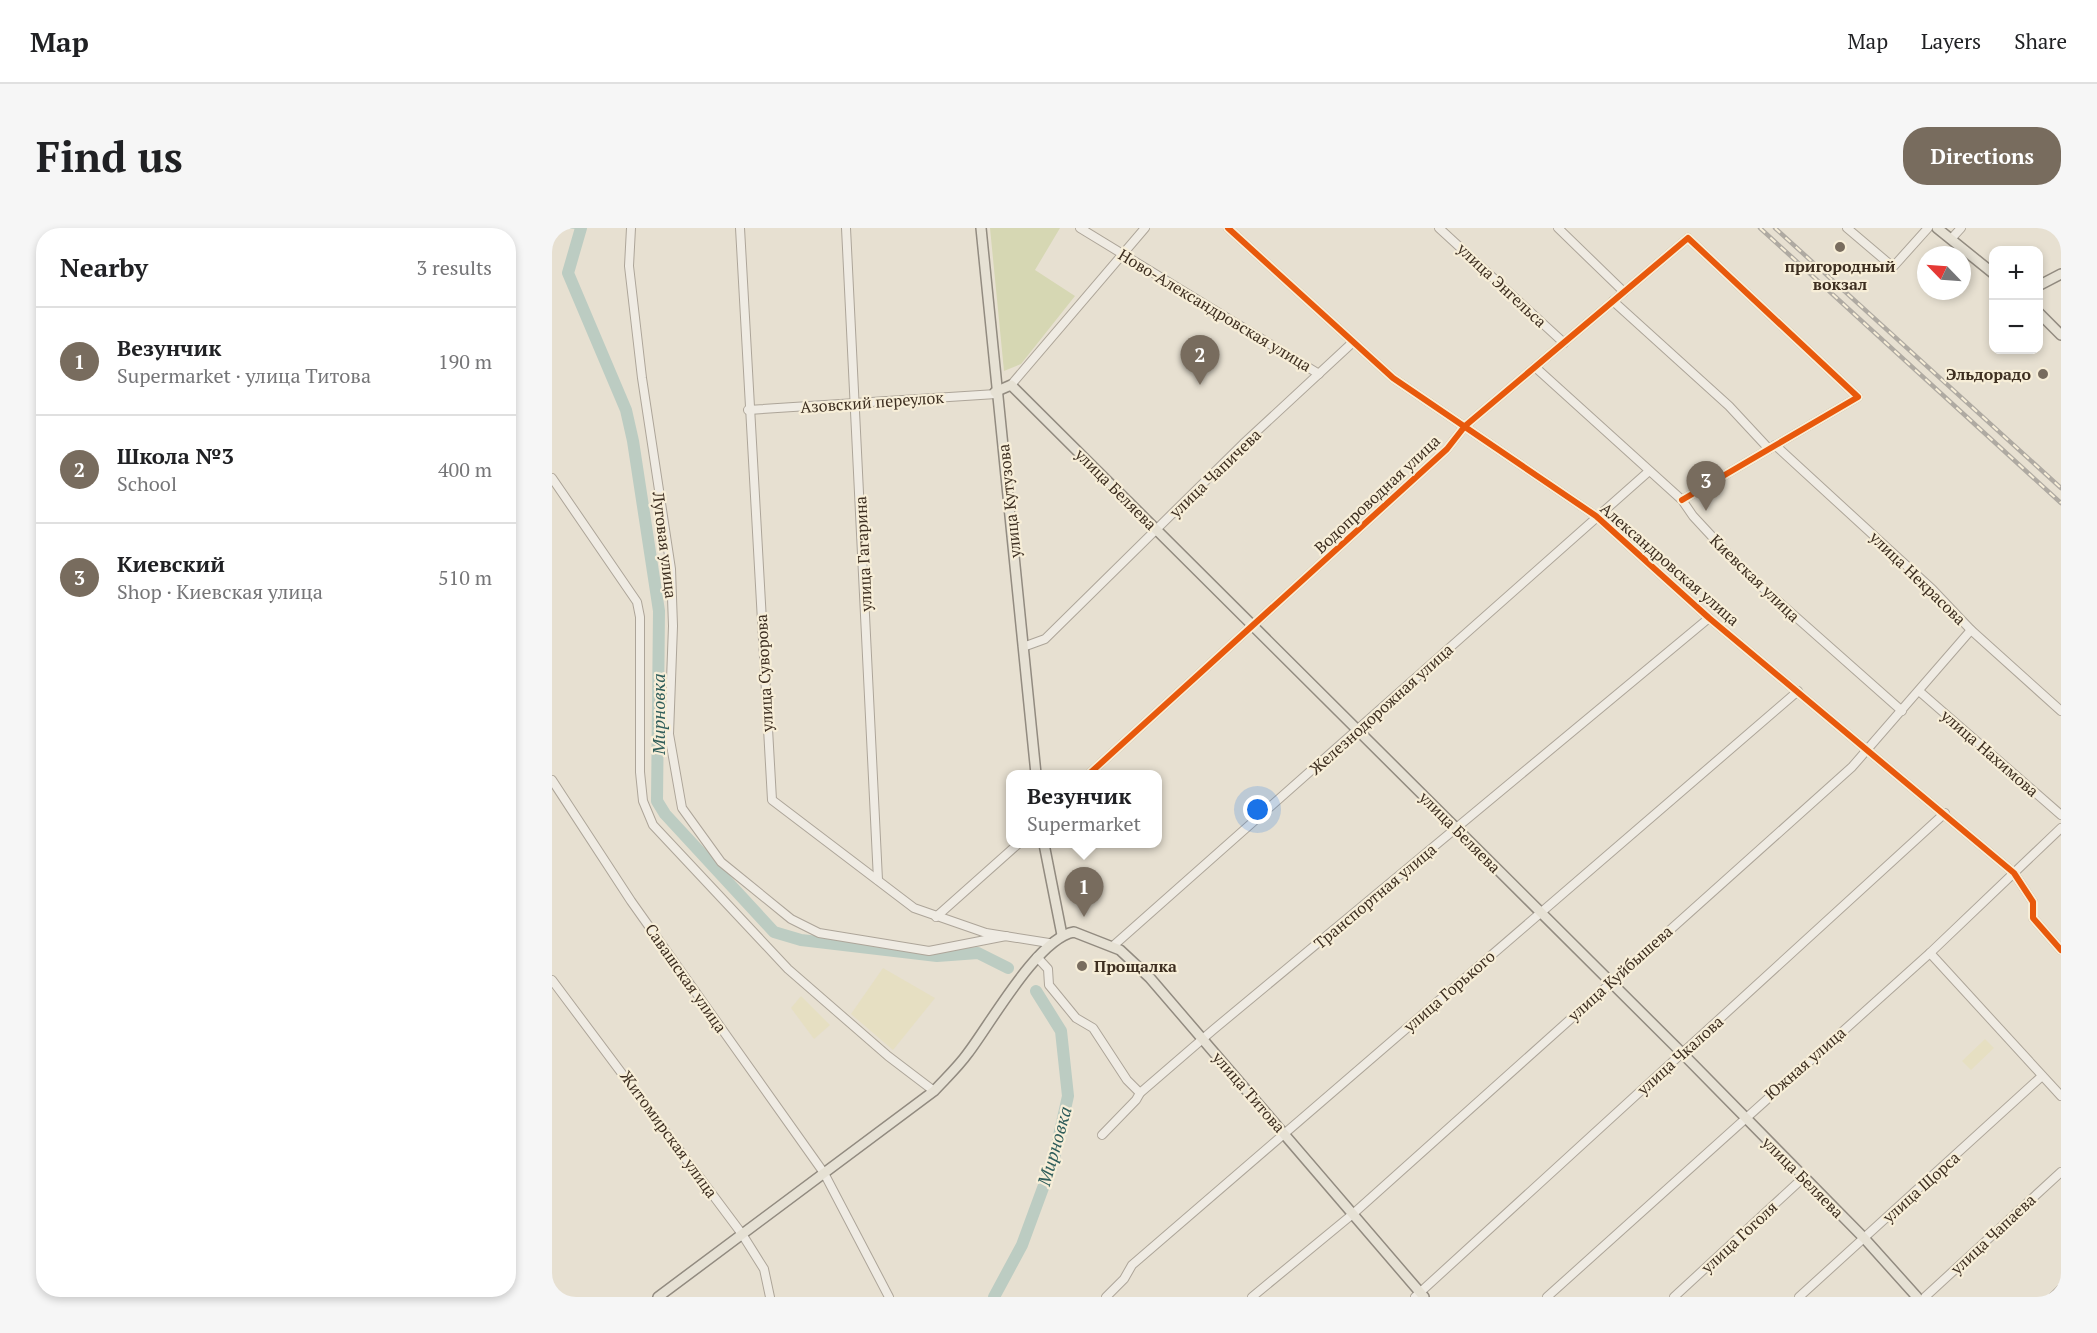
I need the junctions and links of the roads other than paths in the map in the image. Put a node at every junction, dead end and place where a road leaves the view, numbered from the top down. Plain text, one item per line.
1 (631, 228) edge
2 (740, 228) edge
3 (846, 228) edge
4 (981, 228) edge
5 (1080, 228) edge
6 (1145, 228) edge
7 (1228, 228) edge
8 (1440, 228) edge
9 (1558, 228) edge
10 (1847, 228) edge
11 (1928, 228) edge
12 (1937, 228) edge
13 (1961, 228) edge
14 (1951, 239) junction
15 (1123, 254) junction
16 (1989, 270) edge
17 (2061, 274) edge
18 (2043, 283) edge
19 (1624, 291) junction
20 (1613, 301) junction
21 (2043, 317) edge
22 (2061, 335) edge
23 (1352, 343) junction
24 (1564, 343) junction
25 (1535, 367) junction
26 (1319, 374) junction
27 (1011, 385) junction
28 (995, 393) junction
29 (855, 403) junction
30 (748, 410) junction
31 (1465, 426) junction
32 (1772, 447) junction
33 (1648, 472) junction
34 (552, 478) edge
35 (1682, 500) junction
36 (1596, 516) junction
37 (1156, 529) junction
38 (1709, 618) junction
39 (1253, 626) junction
40 (1971, 630) junction
41 (1023, 647) junction
42 (1798, 691) junction
43 (1919, 691) junction
44 (1902, 711) junction
45 (2061, 711) edge
46 (1358, 730) junction
47 (1869, 749) junction
48 (1036, 770) edge
49 (1093, 770) edge
50 (552, 780) edge
51 (1945, 813) junction
52 (2061, 815) edge
53 (2061, 828) edge
54 (1457, 829) junction
55 (1012, 848) edge
56 (1045, 848) edge
57 (2014, 873) junction
58 (878, 880) junction
59 (1541, 913) junction
60 (936, 917) junction
61 (1062, 935) junction
62 (1006, 936) junction
63 (1049, 943) junction
64 (1113, 946) junction
65 (2061, 950) edge
66 (1930, 953) junction
67 (1037, 957) junction
68 (552, 980) edge
69 (1610, 981) junction
70 (1203, 1040) junction
71 (1682, 1053) junction
72 (2042, 1076) junction
73 (934, 1092) junction
74 (1140, 1093) junction
75 (2061, 1096) edge
76 (1743, 1118) junction
77 (1285, 1134) junction
78 (1102, 1135) dead end
79 (2061, 1172) edge
80 (824, 1173) junction
81 (1804, 1177) junction
82 (1354, 1213) junction
83 (742, 1234) junction
84 (1864, 1238) junction
85 (2061, 1289) edge
86 (1420, 1296) edge
87 (658, 1297) edge
88 (770, 1297) edge
89 (889, 1297) edge
90 (1106, 1297) edge
91 (1252, 1297) edge
92 (1547, 1297) edge
93 (1674, 1297) edge
94 (1799, 1297) edge
95 (1917, 1297) edge
96 (1925, 1297) edge
97 (2053, 1297) edge

1 - 62 street, Луговая улица
2 - 30 street, улица Суворова
3 - 29 street, улица Гагарина
4 - 28 main road, улица Кутузова
5 - 15 street, Ново-Александровская улица
6 - 15 street
7 - 23 street, Александровская улица
8 - 24 street, улица Энгельса
9 - 19 street
10 - 11 street
12 - 14 main road
13 - 14 street
14 - 16 main road
15 - 26 street, Ново-Александровская улица
15 - 27 street
17 - 18 main road
19 - 20 street, Водопроводная улица
19 - 32 street, Водопроводная улица
20 - 24 street, Водопроводная улица
20 - 32 street, улица Некрасова
21 - 22 main road
23 - 26 street, улица Чапичева
23 - 31 street, Александровская улица
24 - 25 street, Водопроводная улица
25 - 31 street, Водопроводная улица
25 - 33 street, Киевская улица
26 - 37 street, улица Чапичева
27 - 28 main road
27 - 37 main road, улица Беляева
28 - 29 street, Азовский переулок
28 - 41 main road, улица Кутузова
29 - 30 street, Азовский переулок
29 - 58 street, улица Гагарина
30 - 58 street, улица Суворова
31 - 36 street, Александровская улица
31 - 39 street, Водопроводная улица
32 - 35 street
32 - 40 street, улица Некрасова
33 - 35 street, Киевская улица
33 - 36 street, Железнодорожная улица
34 - 73 street
35 - 44 street, Киевская улица
36 - 38 street, Александровская улица
36 - 46 street, Железнодорожная улица
37 - 39 main road, улица Беляева
37 - 41 street, улица Чапичева
38 - 42 street, Александровская улица
38 - 54 street, Транспортная улица
39 - 46 main road, улица Беляева
39 - 49 street, Водопроводная улица
40 - 43 street, улица Куйбышева
40 - 45 street, улица Некрасова
41 - 48 main road, улица Кутузова
42 - 47 street, Александровская улица
42 - 59 street, улица Горького
43 - 44 street, улица Куйбышева
43 - 52 street, улица Нахимова
44 - 47 street, улица Куйбышева
46 - 54 main road, улица Беляева
46 - 64 street, Железнодорожная улица
47 - 51 street, Александровская улица
47 - 69 street, улица Куйбышева
50 - 80 street, Савашская улица
51 - 57 street, Александровская улица
51 - 71 street, улица Чкалова
53 - 57 street, Южная улица
54 - 59 main road, улица Беляева
54 - 70 street, Транспортная улица
55 - 60 street
56 - 61 main road
57 - 65 street, Александровская улица
57 - 66 street, Южная улица
58 - 60 street, улица Суворова
59 - 69 main road, улица Беляева
59 - 77 street, улица Горького
60 - 62 street, улица Суворова
61 - 63 main road
61 - 64 main road, улица Титова
62 - 63 street, улица Суворова
63 - 67 main road
64 - 70 main road, улица Титова
66 - 72 street
66 - 76 street, Южная улица
67 - 73 main road
67 - 74 street
68 - 83 street, Житомирская улица
69 - 71 main road, улица Беляева
69 - 82 street, улица Куйбышева
70 - 74 street, Транспортная улица
70 - 77 main road, улица Титова
71 - 76 main road, улица Беляева
71 - 86 street, улица Чкалова
72 - 75 street
72 - 84 street, улица Щорса
73 - 80 main road
74 - 78 street, Транспортная улица
76 - 81 main road, улица Беляева
76 - 92 street, Южная улица
77 - 82 main road, улица Титова
77 - 90 street, улица Горького
79 - 96 street, улица Чапаева
80 - 83 main road
80 - 89 street, Савашская улица
81 - 84 main road, улица Беляева
81 - 93 street, улица Гоголя
82 - 86 main road, улица Титова
82 - 91 street, улица Куйбышева
83 - 87 main road
83 - 88 street, Житомирская улица
84 - 94 street, улица Щорса
84 - 95 main road, улица Беляева
85 - 97 street

